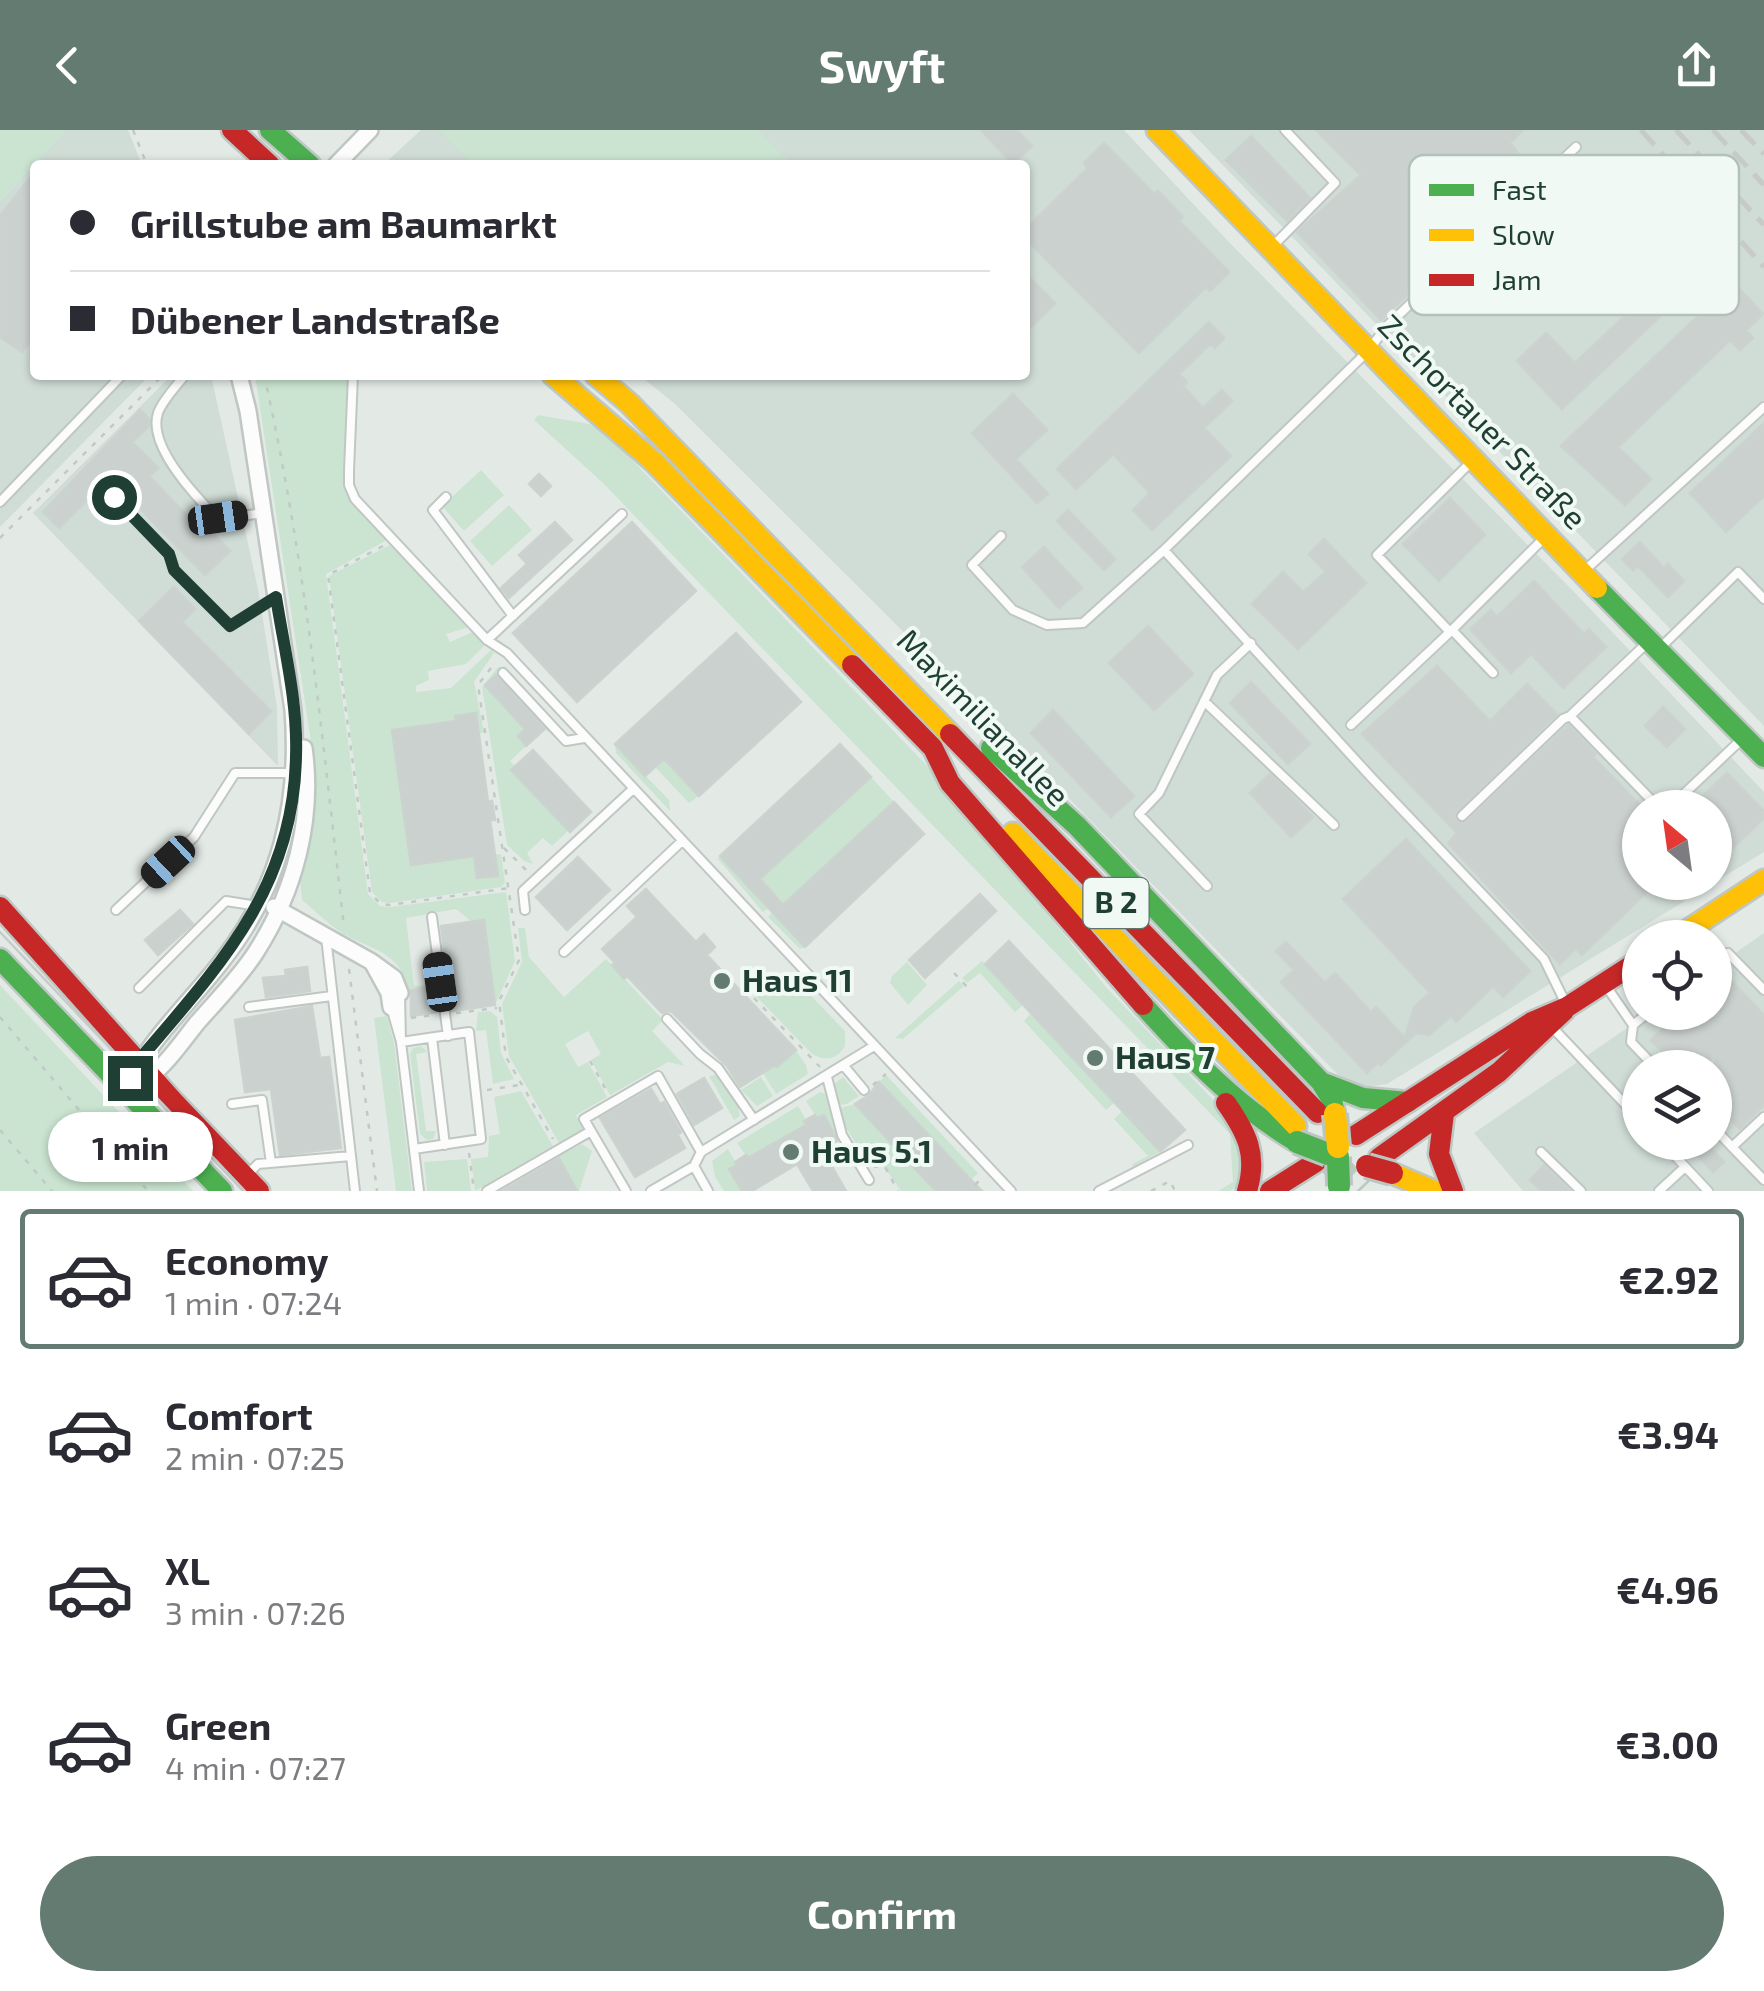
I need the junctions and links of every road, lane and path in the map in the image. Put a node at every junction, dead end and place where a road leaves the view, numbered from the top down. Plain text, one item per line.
1 (132, 130) edge
2 (232, 130) edge
3 (270, 130) edge
4 (370, 130) edge
5 (1157, 130) edge
6 (1285, 130) edge
7 (1576, 148) dead end
8 (1569, 155) edge
9 (342, 159) edge
10 (145, 160) edge
11 (265, 160) edge
12 (304, 160) edge
13 (1271, 248) junction
14 (1409, 305) edge
15 (1368, 351) junction
16 (117, 380) edge
17 (157, 380) edge
18 (181, 380) edge
19 (240, 380) edge
20 (265, 380) edge
21 (353, 380) edge
22 (559, 380) edge
23 (602, 380) edge
24 (1764, 407) edge
25 (1472, 461) junction
26 (446, 496) dead end
27 (114, 497) dead end
28 (0, 502) edge
29 (264, 514) junction
30 (622, 514) dead end
31 (1002, 536) dead end
32 (1547, 536) junction
33 (0, 538) edge
34 (393, 541) junction
35 (1164, 550) junction
36 (1583, 572) junction
37 (276, 597) junction
38 (1764, 599) edge
39 (513, 616) junction
40 (1451, 631) junction
41 (487, 640) junction
42 (1251, 643) junction
43 (1655, 645) junction
44 (507, 654) junction
45 (502, 673) dead end
46 (1493, 673) dead end
47 (914, 692) junction
48 (1204, 700) junction
49 (293, 710) junction
50 (1570, 716) junction
51 (1351, 725) dead end
52 (1744, 737) junction
53 (584, 738) junction
54 (933, 748) junction
55 (1764, 757) edge
56 (294, 773) junction
57 (632, 790) junction
58 (1642, 790) edge
59 (1688, 790) edge
60 (1462, 816) dead end
61 (1334, 825) dead end
62 (681, 842) junction
63 (503, 846) junction
64 (535, 880) junction
65 (1764, 880) edge
66 (1207, 886) dead end
67 (509, 888) junction
68 (260, 904) junction
69 (0, 907) edge
70 (116, 910) dead end
71 (280, 910) junction
72 (525, 910) dead end
73 (432, 917) dead end
74 (1703, 920) edge
75 (326, 936) junction
76 (346, 946) junction
77 (564, 952) dead end
78 (1732, 957) edge
79 (0, 958) edge
80 (954, 972) dead end
81 (1622, 972) edge
82 (1604, 983) junction
83 (139, 988) dead end
84 (970, 990) dead end
85 (1764, 990) edge
86 (332, 996) junction
87 (754, 998) dead end
88 (395, 1000) junction
89 (249, 1007) dead end
90 (1568, 1007) junction
91 (1622, 1008) edge
92 (0, 1018) edge
93 (667, 1019) dead end
94 (1551, 1026) junction
95 (448, 1036) junction
96 (432, 1038) junction
97 (401, 1042) junction
98 (874, 1046) junction
99 (590, 1061) dead end
100 (844, 1066) junction
101 (145, 1069) junction
102 (1206, 1073) junction
103 (827, 1077) junction
104 (1322, 1082) junction
105 (522, 1084) junction
106 (126, 1089) junction
107 (864, 1090) dead end
108 (476, 1092) junction
109 (1622, 1101) edge
110 (612, 1102) junction
111 (1408, 1102) junction
112 (232, 1104) dead end
113 (1444, 1113) junction
114 (1327, 1114) junction
115 (1764, 1117) edge
116 (754, 1120) junction
117 (0, 1130) edge
118 (590, 1131) junction
119 (1296, 1134) junction
120 (467, 1141) junction
121 (445, 1145) junction
122 (1188, 1145) dead end
123 (1732, 1147) joint
124 (414, 1149) junction
125 (559, 1149) junction
126 (1335, 1151) junction
127 (701, 1152) junction
128 (1541, 1152) dead end
129 (351, 1156) junction
130 (1679, 1160) edge
131 (271, 1162) junction
132 (694, 1166) junction
133 (873, 1167) dead end
134 (1685, 1167) junction
135 (1384, 1175) edge
136 (869, 1180) dead end
137 (1764, 1180) edge
138 (252, 1184) edge
139 (1336, 1189) edge
140 (52, 1191) edge
141 (148, 1191) edge
142 (222, 1191) edge
143 (355, 1191) edge
144 (377, 1191) edge
145 (419, 1191) edge
146 (474, 1191) edge
147 (487, 1191) edge
148 (626, 1191) edge
149 (651, 1191) edge
150 (708, 1191) edge
151 (898, 1191) edge
152 (1010, 1191) edge
153 (1098, 1191) edge
154 (1151, 1191) edge
155 (1175, 1191) edge
156 (1247, 1191) edge
157 (1270, 1191) edge
158 (1434, 1191) edge
159 (1454, 1191) edge
160 (1581, 1191) edge
161 (1659, 1191) edge
162 (1708, 1191) edge

1 - 10 path
2 - 11 main road
3 - 12 main road
4 - 9 street
5 - 13 main road, Zschortauer Straße
6 - 13 lane
7 - 8 lane
13 - 15 main road, Zschortauer Straße
14 - 15 lane
15 - 25 main road, Zschortauer Straße
15 - 35 lane
16 - 28 lane
17 - 33 path
18 - 29 lane
19 - 29 street
20 - 76 path
21 - 34 lane
22 - 54 main road, B 2
23 - 47 main road, Maximilianallee / B 2
24 - 36 lane
25 - 32 main road, Zschortauer Straße
25 - 40 lane
26 - 39 lane
27 - 37 lane
29 - 37 street
30 - 39 lane
31 - 35 lane
32 - 36 main road, Zschortauer Straße
32 - 40 lane
34 - 41 lane
34 - 67 path
35 - 42 lane
36 - 43 main road, Zschortauer Straße
37 - 49 street
38 - 43 lane
39 - 41 lane
40 - 46 lane
40 - 51 lane
41 - 44 lane
42 - 48 lane
42 - 90 lane
43 - 50 lane
43 - 52 main road, Zschortauer Straße
44 - 53 lane
44 - 63 path
45 - 53 lane
47 - 104 main road
47 - 114 main road, Maximilianallee / B 2
48 - 61 lane
48 - 66 lane
49 - 56 street
49 - 71 street
50 - 58 lane
50 - 60 lane
52 - 55 main road, Zschortauer Straße
52 - 59 lane
53 - 57 lane
54 - 102 main road
54 - 119 main road, Maximilianallee / B 2
56 - 68 street
56 - 70 lane
57 - 62 lane
57 - 64 lane
62 - 77 lane
62 - 98 lane
63 - 64 path
63 - 67 path
64 - 72 lane
65 - 74 main road
67 - 105 path
68 - 71 street
68 - 83 lane
68 - 101 street
69 - 101 main road
71 - 75 street
71 - 101 street
73 - 95 lane
75 - 76 street
75 - 86 lane
76 - 88 street
76 - 144 path
78 - 85 lane
79 - 106 main road
80 - 84 path
81 - 82 main road
82 - 90 main road
82 - 91 lane
86 - 89 lane
86 - 129 lane
87 - 103 path
88 - 97 lane
88 - 97 lane
90 - 94 main road
90 - 111 main road
92 - 141 path
93 - 116 lane
94 - 109 lane
94 - 113 main road
95 - 96 lane
95 - 108 lane
96 - 97 lane
96 - 121 lane
97 - 124 lane
98 - 100 lane
98 - 152 lane
99 - 110 path
100 - 103 lane
100 - 107 lane
101 - 106 street
101 - 138 main road
102 - 119 main road
102 - 156 main road
103 - 116 lane
103 - 136 lane
104 - 111 main road
104 - 114 main road
105 - 108 path
105 - 125 path
106 - 142 main road
108 - 120 lane
110 - 118 lane
110 - 127 lane
111 - 126 main road
112 - 131 lane
113 - 135 main road
113 - 159 main road
114 - 126 main road, bridge
115 - 123 lane
116 - 127 lane
117 - 140 path
118 - 125 lane
118 - 148 lane
119 - 126 main road, bridge
120 - 121 lane
120 - 146 path
121 - 124 lane
122 - 153 lane
123 - 137 lane
124 - 145 lane
125 - 147 lane
126 - 135 main road, bridge
126 - 139 main road, bridge
126 - 157 main road
127 - 132 lane
128 - 160 lane
129 - 131 lane
129 - 143 lane
130 - 134 lane
131 - 138 lane
132 - 149 lane
132 - 150 lane
133 - 151 path
134 - 161 lane
134 - 162 lane
135 - 158 main road
154 - 155 path

